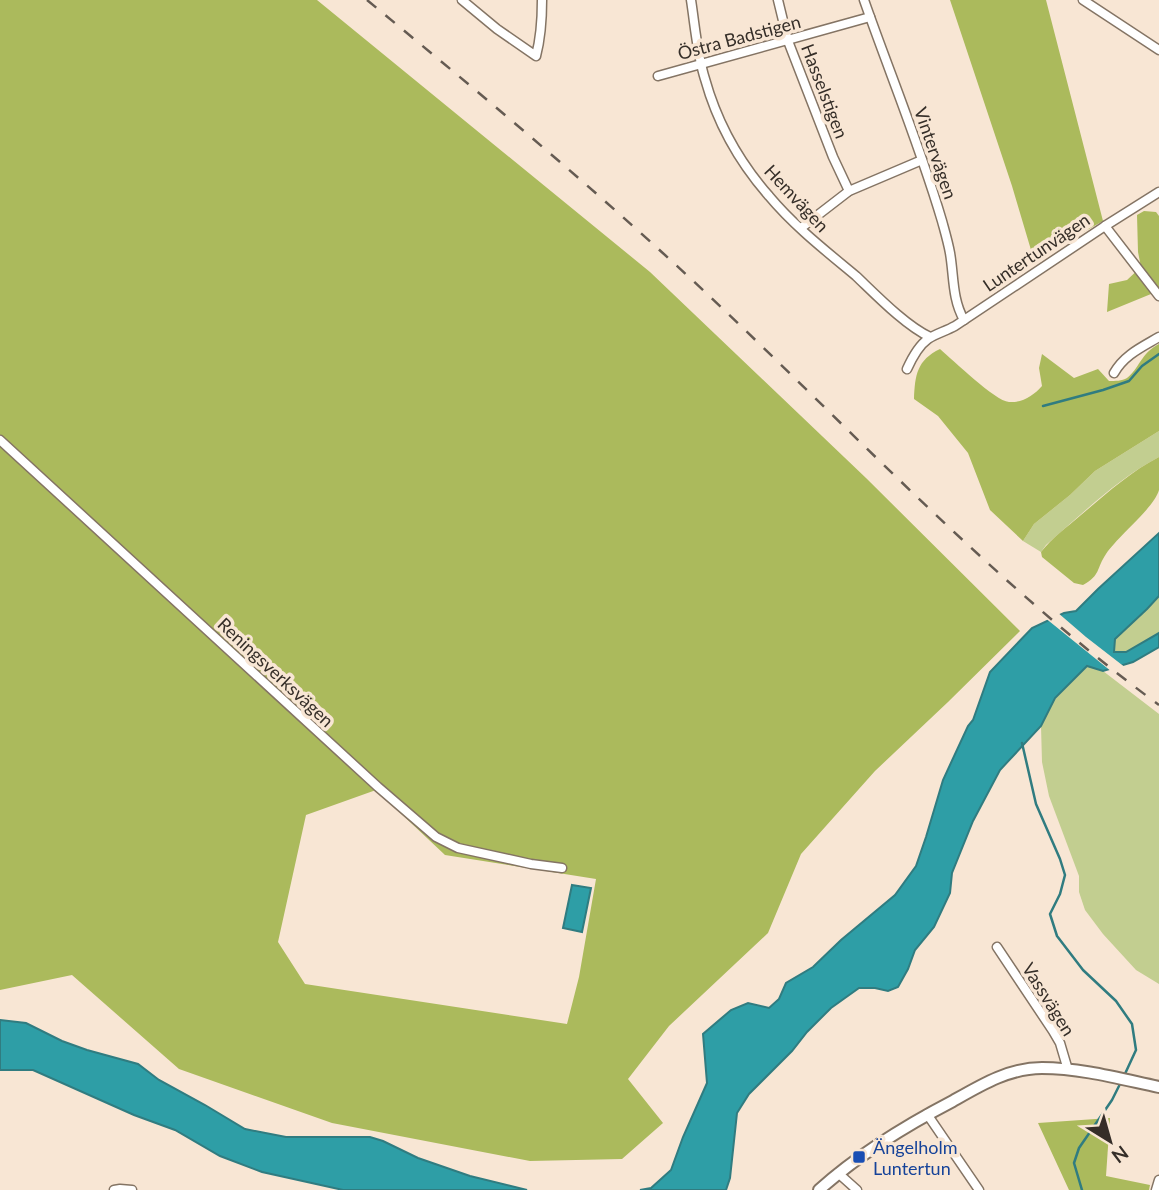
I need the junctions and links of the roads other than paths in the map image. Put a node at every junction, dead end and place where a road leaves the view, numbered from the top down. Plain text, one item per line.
1 (462, 0) edge
2 (542, 0) edge
3 (691, 0) edge
4 (778, 0) edge
5 (864, 0) edge
6 (1083, 0) edge
7 (870, 17) junction
8 (788, 41) junction
9 (1159, 50) edge
10 (701, 64) junction
11 (657, 76) dead end
12 (922, 160) junction
13 (849, 191) junction
14 (1159, 192) edge
15 (1105, 226) junction
16 (801, 228) junction
17 (1159, 296) edge
18 (964, 320) junction
19 (930, 337) junction
20 (1159, 337) edge
21 (907, 369) dead end
22 (1114, 373) dead end
23 (0, 440) edge
24 (562, 868) dead end
25 (997, 947) dead end
26 (1068, 1070) junction
27 (1159, 1087) edge
28 (927, 1114) junction
29 (838, 1173) junction
30 (1159, 1180) edge
31 (114, 1190) edge
32 (132, 1190) edge
33 (819, 1190) edge
34 (857, 1190) edge
35 (979, 1190) edge
36 (1157, 1190) edge

1 - 2 street
3 - 10 street, Hemvägen
4 - 8 street, Hasselstigen
5 - 7 street, Vintervägen
6 - 9 street
7 - 8 street, Östra Badstigen
7 - 12 street, Vintervägen
8 - 10 street, Östra Badstigen
8 - 13 street, Hasselstigen
10 - 11 street, Östra Badstigen
10 - 16 street, Hemvägen
12 - 13 street
12 - 18 street, Vintervägen
13 - 16 street
14 - 15 street, Luntertunvägen
15 - 17 street
15 - 18 street, Luntertunvägen
16 - 19 street, Hemvägen
18 - 19 street, Luntertunvägen
19 - 21 street
20 - 22 street
23 - 24 street, Reningsverksvägen
25 - 26 street, Vassvägen
26 - 27 street
26 - 28 street
28 - 29 street
28 - 35 street
29 - 33 street
29 - 34 street
30 - 36 street
31 - 32 street

